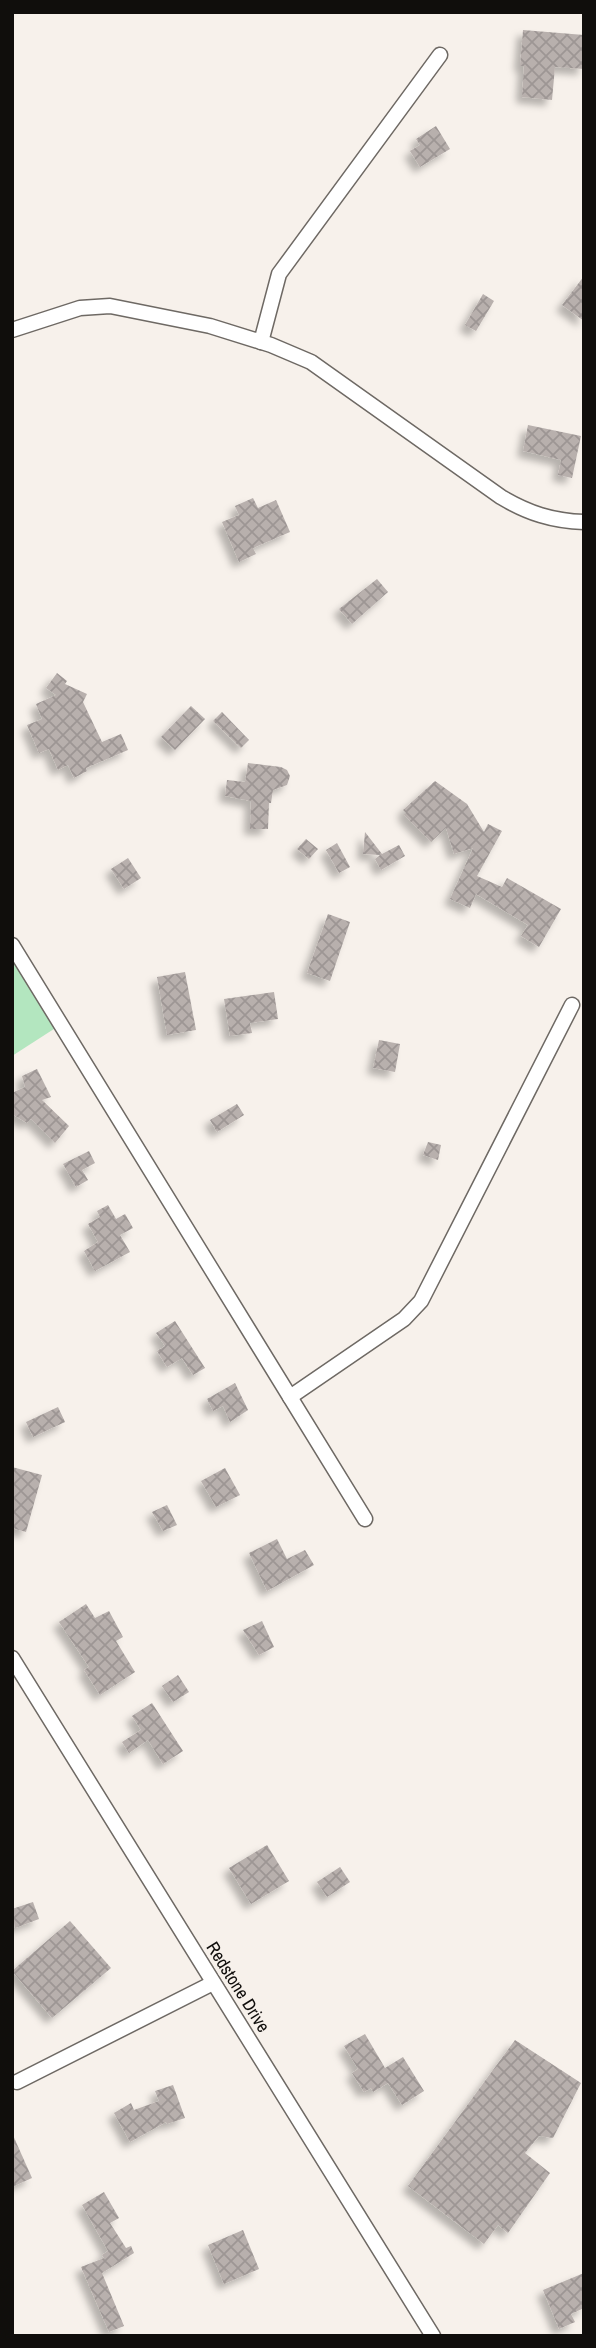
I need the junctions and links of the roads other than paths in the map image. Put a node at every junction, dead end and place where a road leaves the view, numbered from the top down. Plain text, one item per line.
1 (440, 54) dead end
2 (12, 330) edge
3 (261, 342) junction
4 (584, 522) edge
5 (12, 944) edge
6 (572, 1005) dead end
7 (290, 1397) junction
8 (365, 1519) dead end
9 (12, 1658) edge
10 (213, 1983) junction
11 (17, 2082) dead end
12 (433, 2336) edge

1 - 3 street
2 - 3 street
3 - 4 street
5 - 7 street
6 - 7 street
7 - 8 street
9 - 10 street, Redstone Drive
10 - 11 street
10 - 12 street, Redstone Drive

